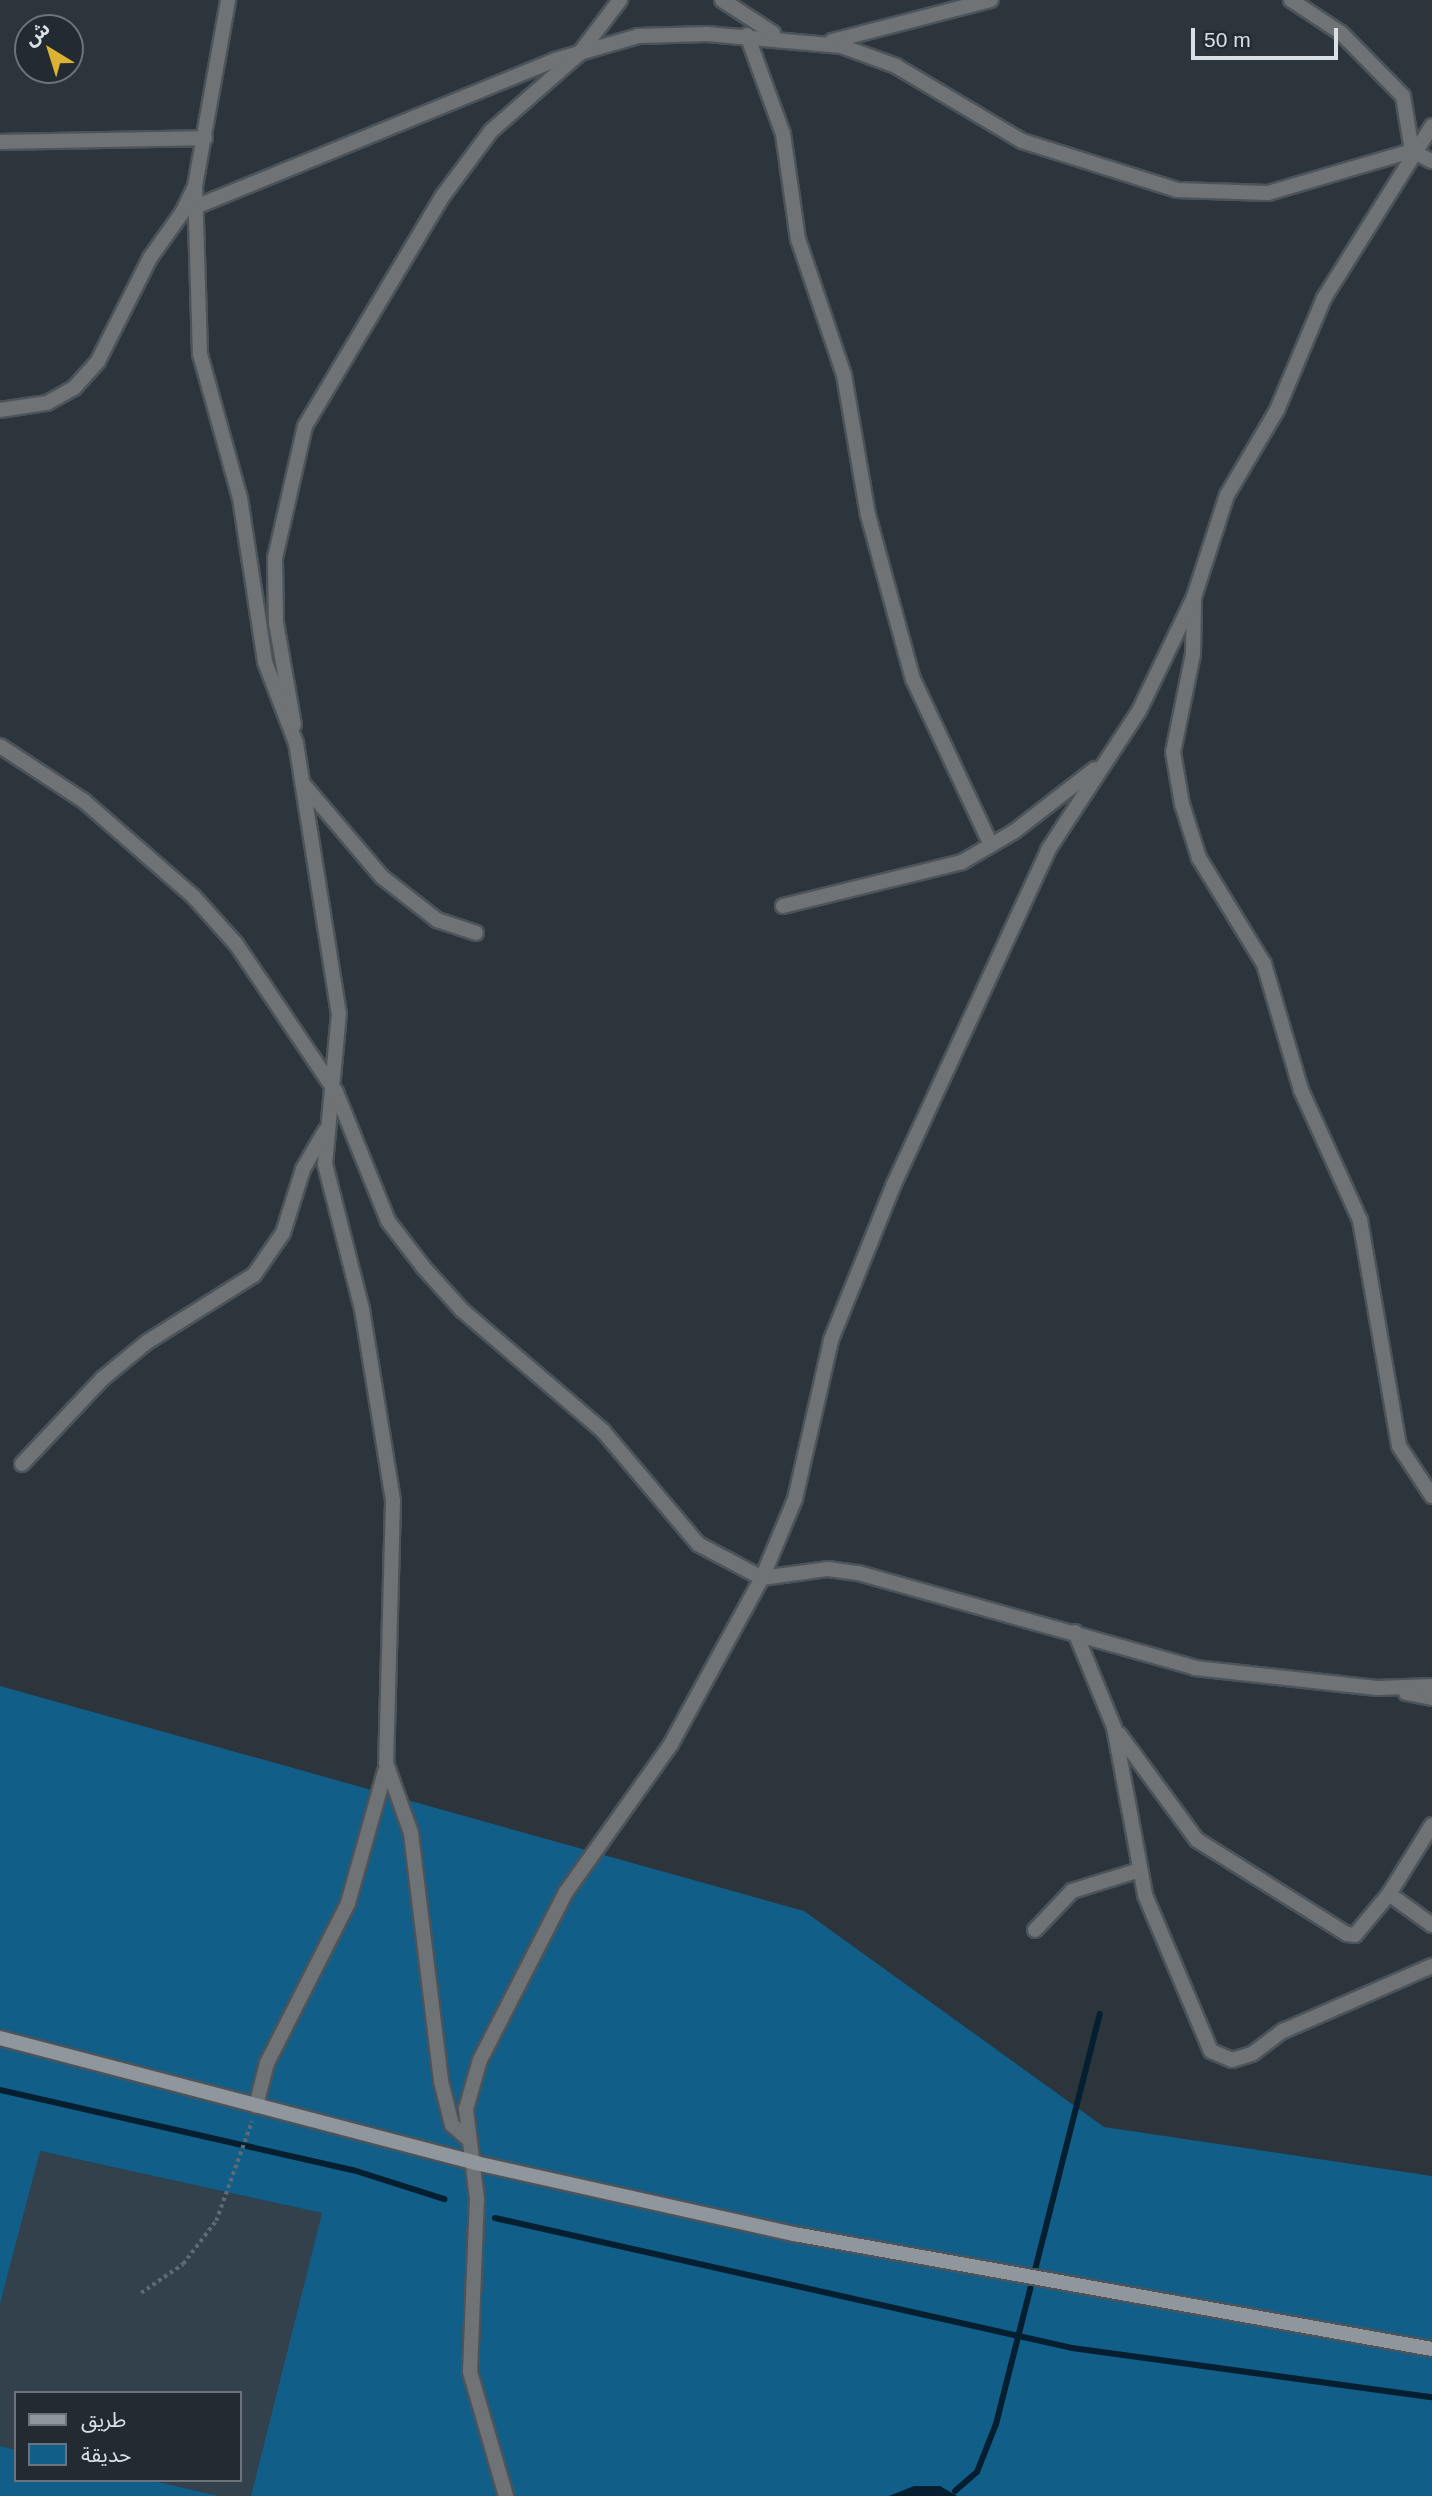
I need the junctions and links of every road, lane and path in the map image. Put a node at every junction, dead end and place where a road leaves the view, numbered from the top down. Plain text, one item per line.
1 (220, 0) edge
2 (228, 0) edge
3 (620, 0) edge
4 (722, 0) edge
5 (991, 0) edge
6 (1291, 0) edge
7 (223, 23) junction
8 (747, 35) junction
9 (779, 36) junction
10 (823, 43) junction
11 (579, 54) junction
12 (1432, 126) edge
13 (205, 138) junction
14 (0, 142) edge
15 (1412, 151) junction
16 (1432, 161) edge
17 (195, 186) junction
18 (195, 207) junction
19 (0, 410) edge
20 (1194, 597) junction
21 (296, 743) junction
22 (0, 746) edge
23 (1105, 762) junction
24 (303, 784) junction
25 (991, 845) junction
26 (783, 906) dead end
27 (476, 933) dead end
28 (336, 1092) junction
29 (327, 1127) junction
30 (22, 1464) dead end
31 (1432, 1496) edge
32 (762, 1578) junction
33 (1075, 1632) junction
34 (1432, 1686) edge
35 (1377, 1688) junction
36 (1432, 1698) edge
37 (1114, 1727) junction
38 (386, 1763) junction
39 (1432, 1825) edge
40 (1140, 1870) junction
41 (1389, 1894) junction
42 (1432, 1925) edge
43 (1035, 1930) dead end
44 (1432, 1966) edge
45 (0, 2038) edge
46 (256, 2106) junction
47 (468, 2139) junction
48 (476, 2163) junction
49 (141, 2293) dead end
50 (1432, 2349) edge
51 (506, 2496) edge

1 - 7 street
2 - 7 street
3 - 11 street
4 - 9 street
5 - 10 street
6 - 15 street
7 - 13 street
8 - 9 street
8 - 11 street
8 - 25 street
9 - 10 street
10 - 15 street
11 - 18 street
11 - 21 street
12 - 15 street
13 - 14 street
13 - 17 street
15 - 16 street
15 - 20 street
17 - 18 street
17 - 19 street
18 - 21 street
20 - 23 street
20 - 31 street
21 - 24 street
22 - 28 street
23 - 25 street
23 - 32 street
24 - 27 street
24 - 28 street
25 - 26 street
28 - 29 street
28 - 32 street
29 - 30 street
29 - 38 street
32 - 33 street
32 - 47 street
33 - 35 street
33 - 37 street
34 - 35 street
35 - 36 street
37 - 40 street
37 - 41 street
38 - 46 street
38 - 47 street
39 - 41 street
40 - 43 street
40 - 44 street
41 - 42 street
45 - 46 main road
46 - 48 main road
46 - 49 path
47 - 48 street
48 - 50 main road
48 - 51 street

